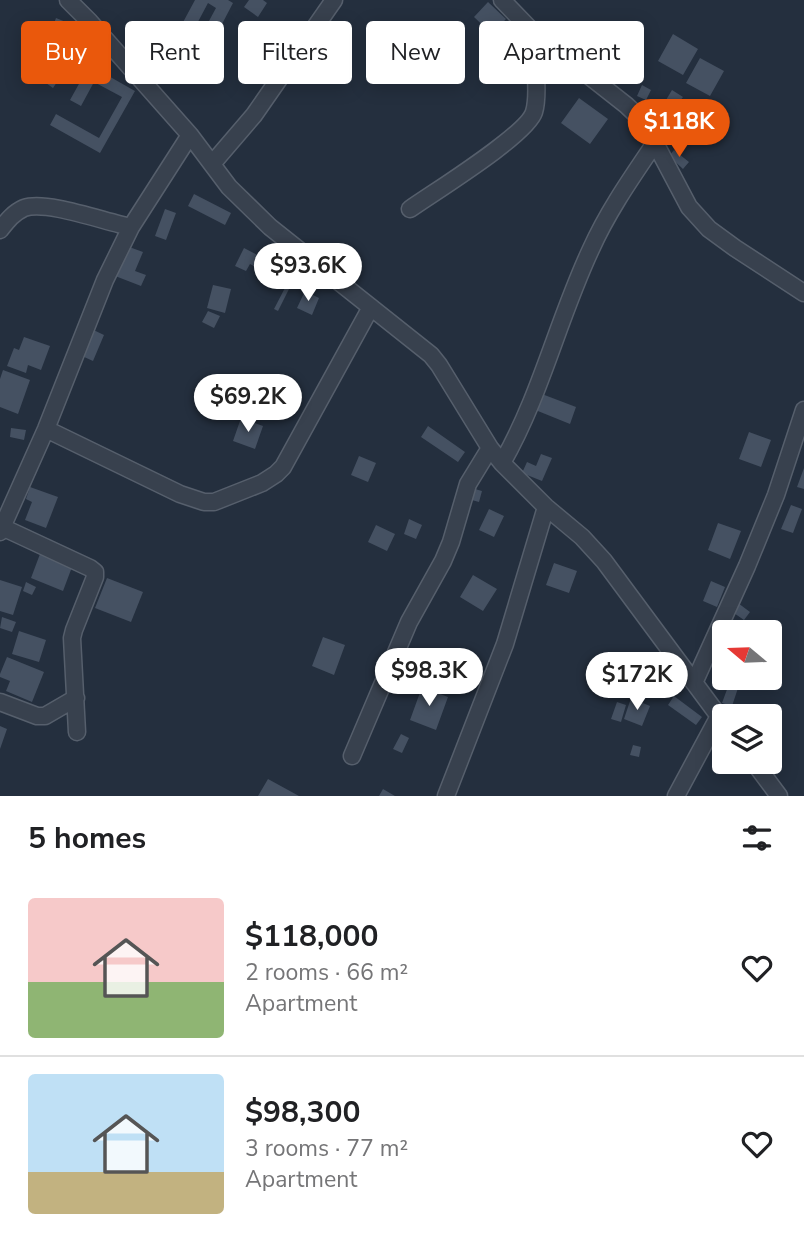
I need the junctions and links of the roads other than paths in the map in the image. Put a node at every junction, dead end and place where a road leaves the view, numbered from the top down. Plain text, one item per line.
1 (68, 0) edge
2 (334, 0) edge
3 (502, 0) edge
4 (522, 21) edge
5 (535, 84) edge
6 (599, 84) edge
7 (190, 135) junction
8 (655, 143) junction
9 (212, 164) junction
10 (411, 209) dead end
11 (131, 228) junction
12 (0, 230) edge
13 (800, 291) edge
14 (804, 304) edge
15 (371, 307) junction
16 (804, 410) edge
17 (46, 429) junction
18 (489, 448) junction
19 (502, 463) junction
20 (546, 507) junction
21 (1, 529) edge
22 (694, 683) junction
23 (76, 698) junction
24 (0, 702) edge
25 (712, 707) edge
26 (78, 732) dead end
27 (712, 737) edge
28 (352, 756) dead end
29 (763, 774) edge
30 (446, 796) edge
31 (676, 796) edge
32 (779, 796) edge

1 - 7 street
2 - 9 street
3 - 4 street
5 - 10 street
6 - 8 street
7 - 9 street
7 - 11 street
8 - 13 street
8 - 19 street
9 - 15 street
11 - 12 street
11 - 17 street
13 - 14 street
15 - 17 street
15 - 18 street
16 - 22 street
17 - 21 street
18 - 19 street
18 - 28 street
19 - 20 street
20 - 22 street
20 - 30 street
21 - 23 street
22 - 25 street
23 - 24 street
23 - 26 street
27 - 31 street
29 - 32 street

